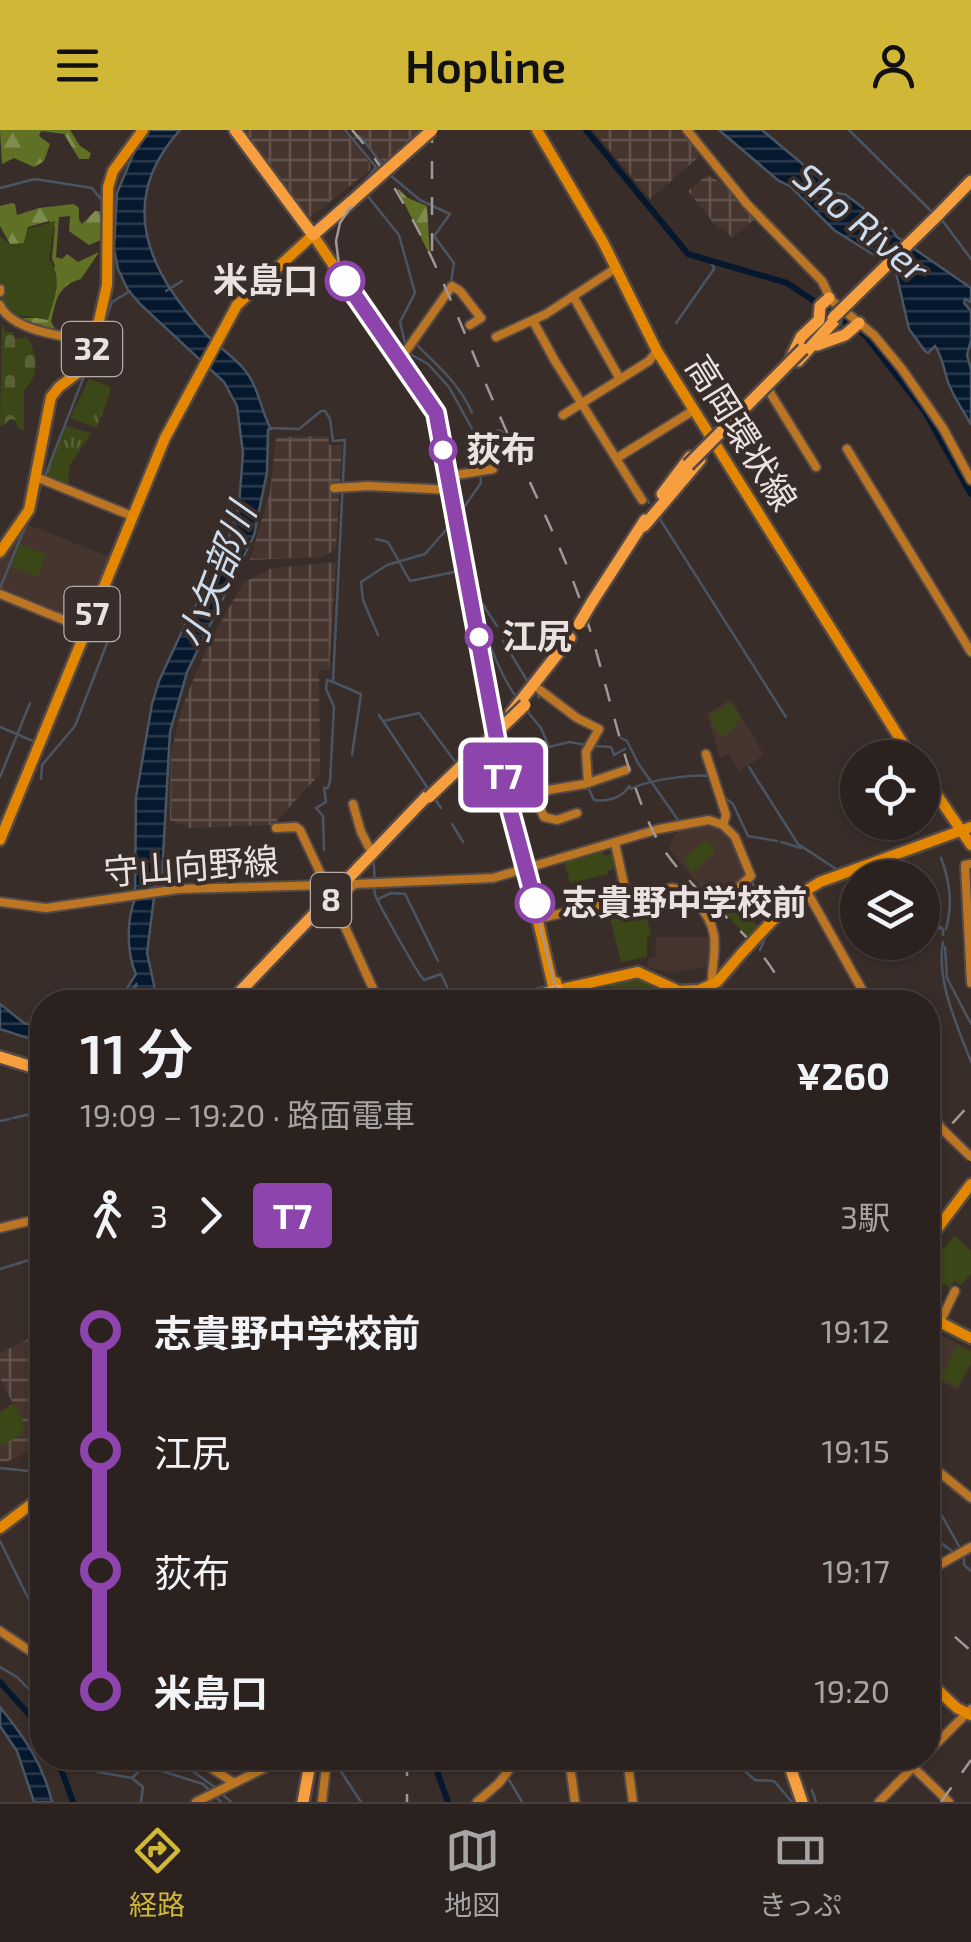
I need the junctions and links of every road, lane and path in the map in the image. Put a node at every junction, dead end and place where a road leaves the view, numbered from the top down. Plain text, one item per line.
1 (143, 130) edge
2 (237, 130) edge
3 (432, 130) edge
4 (537, 130) edge
5 (687, 130) edge
6 (971, 186) edge
7 (314, 234) junction
8 (616, 268) junction
9 (573, 296) junction
10 (825, 302) junction
11 (0, 308) edge
12 (834, 319) junction
13 (533, 321) junction
14 (859, 324) junction
15 (470, 325) dead end
16 (496, 336) dead end
17 (825, 336) junction
18 (94, 342) junction
19 (804, 346) junction
20 (656, 351) junction
21 (400, 360) junction
22 (620, 379) junction
23 (766, 386) junction
24 (582, 404) junction
25 (694, 410) junction
26 (563, 415) dead end
27 (498, 435) dead end
28 (713, 440) junction
29 (847, 449) dead end
30 (616, 458) junction
31 (690, 462) junction
32 (816, 467) dead end
33 (450, 476) junction
34 (36, 477) junction
35 (971, 480) edge
36 (334, 488) dead end
37 (451, 490) junction
38 (642, 500) dead end
39 (132, 516) junction
40 (644, 526) junction
41 (0, 552) edge
42 (623, 556) junction
43 (0, 594) edge
44 (86, 629) junction
45 (570, 641) junction
46 (971, 652) edge
47 (540, 690) junction
48 (497, 734) junction
49 (901, 740) edge
50 (706, 754) dead end
51 (626, 770) dead end
52 (588, 783) junction
53 (535, 797) junction
54 (940, 798) edge
55 (353, 804) dead end
56 (511, 805) junction
57 (577, 813) dead end
58 (403, 821) junction
59 (723, 825) junction
60 (276, 828) dead end
61 (962, 829) edge
62 (0, 840) edge
63 (615, 842) junction
64 (971, 847) edge
65 (372, 853) junction
66 (971, 864) edge
67 (528, 869) junction
68 (806, 890) junction
69 (329, 893) junction
70 (627, 898) junction
71 (0, 902) edge
72 (338, 912) junction
73 (708, 915) junction
74 (540, 918) junction
75 (971, 983) edge
76 (711, 987) junction
77 (243, 990) edge
78 (374, 990) edge
79 (557, 990) edge
80 (557, 990) edge
81 (578, 990) edge
82 (675, 990) edge
83 (692, 990) edge
84 (711, 990) edge
85 (862, 990) edge
86 (0, 1056) edge
87 (30, 1065) edge
88 (940, 1125) edge
89 (971, 1157) edge
90 (971, 1184) edge
91 (30, 1221) edge
92 (940, 1224) edge
93 (0, 1228) edge
94 (955, 1291) dead end
95 (940, 1321) joint
96 (971, 1338) edge
97 (940, 1474) edge
98 (971, 1499) edge
99 (30, 1505) edge
100 (0, 1528) edge
101 (971, 1547) edge
102 (940, 1564) edge
103 (0, 1631) edge
104 (30, 1651) edge
105 (940, 1690) edge
106 (969, 1712) edge
107 (940, 1740) edge
108 (214, 1770) edge
109 (261, 1770) edge
110 (309, 1770) edge
111 (325, 1770) edge
112 (509, 1770) edge
113 (571, 1770) edge
114 (628, 1770) edge
115 (790, 1770) edge
116 (910, 1770) edge
117 (916, 1770) edge
118 (234, 1783) junction
119 (322, 1796) edge
120 (196, 1802) edge
121 (304, 1802) edge
122 (477, 1802) edge
123 (576, 1802) edge
124 (633, 1802) edge
125 (801, 1802) edge
126 (879, 1802) edge
127 (949, 1802) edge

1 - 18 main road, 32
2 - 7 highway
3 - 7 highway, bridge
4 - 8 main road, 高岡環状線
5 - 10 street
6 - 12 highway, 8, bridge
7 - 21 main road
7 - 39 main road, 57
8 - 9 street
8 - 20 main road, 高岡環状線
9 - 13 street
9 - 22 street
10 - 14 street
10 - 19 highway, 8
11 - 18 street
12 - 17 highway, 8
12 - 19 highway, 8
13 - 16 street
13 - 24 street
14 - 17 highway, 8
14 - 35 street
15 - 21 street
17 - 19 highway, 8
18 - 34 main road, 32
19 - 23 highway, 8
19 - 23 highway, 8
19 - 31 highway, 8, bridge
20 - 22 street
20 - 25 main road, 高岡環状線
21 - 33 main road
21 - 37 main road
22 - 24 street
23 - 28 highway, 8
23 - 28 highway, 8
23 - 32 street
24 - 26 street
24 - 30 street
25 - 28 main road, 高岡環状線
25 - 30 street
27 - 33 street
28 - 31 highway, 8
28 - 40 highway, 8
28 - 49 main road, 高岡環状線
29 - 46 street
30 - 38 street
31 - 40 highway, 8
31 - 42 highway, 8
33 - 37 main road
34 - 39 street
34 - 41 main road, 32
36 - 37 street
37 - 48 main road
39 - 44 main road, 57
40 - 42 highway, 8
42 - 45 highway, 8, bridge
43 - 44 street
44 - 62 main road, 57
45 - 47 highway, 8
45 - 48 highway, 8
45 - 58 highway, 8, bridge
47 - 48 highway, 8
47 - 52 street
48 - 56 main road
48 - 58 highway, 8
48 - 67 main road
50 - 59 street
51 - 52 street
52 - 53 street
53 - 56 street
53 - 57 street
54 - 61 main road
55 - 65 street
56 - 67 main road
58 - 65 highway, 8
59 - 63 street
59 - 73 street
60 - 69 street
61 - 64 main road
61 - 68 main road
63 - 67 street
63 - 70 street
65 - 69 highway, 8
65 - 69 highway, 8
66 - 75 street
67 - 72 street
67 - 74 main road
67 - 79 main road
68 - 76 main road, bridge
68 - 85 street
69 - 71 street, 守山向野線
69 - 72 street
69 - 77 highway, 8
70 - 73 street
70 - 74 street
72 - 78 street
73 - 76 street
74 - 80 main road
76 - 83 main road
76 - 84 street
81 - 82 main road
86 - 87 highway
88 - 89 street, bridge
90 - 92 main road
91 - 93 street
94 - 95 street
95 - 96 main road
97 - 98 street
99 - 100 main road
101 - 102 street
103 - 104 street
105 - 106 main road
106 - 107 street
108 - 118 street
109 - 118 street
110 - 121 highway
111 - 119 street
112 - 122 street
113 - 123 street
114 - 124 street
115 - 125 highway
116 - 126 street
117 - 127 street
118 - 120 street

